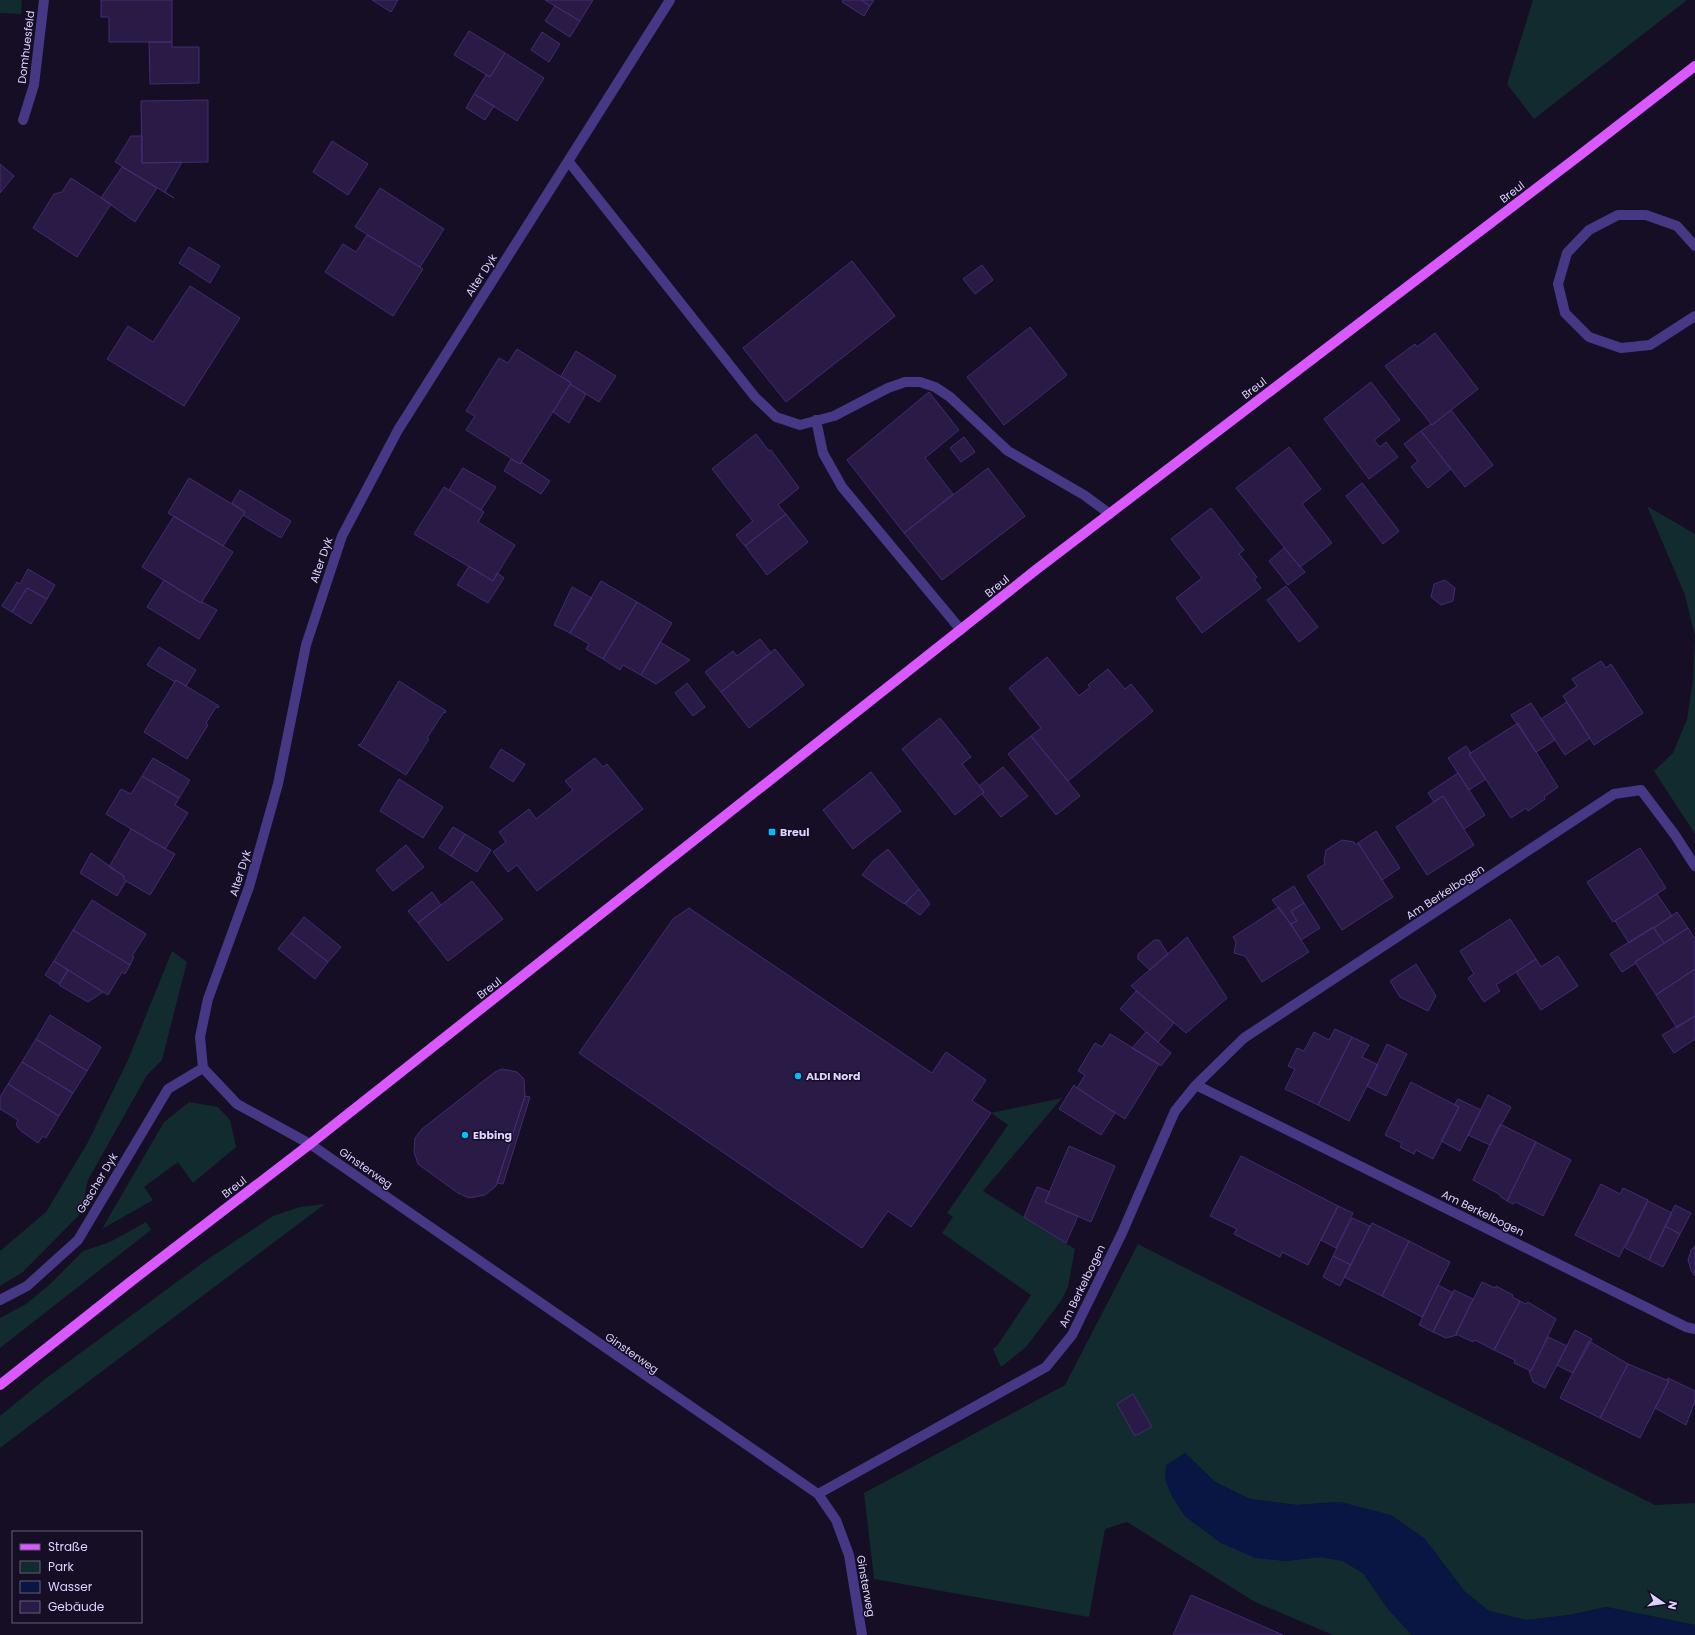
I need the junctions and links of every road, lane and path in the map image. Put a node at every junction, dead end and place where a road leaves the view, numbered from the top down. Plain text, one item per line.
1 (44, 0) edge
2 (670, 0) edge
3 (1695, 66) edge
4 (23, 120) dead end
5 (569, 162) junction
6 (1695, 246) edge
7 (1695, 316) edge
8 (816, 420) junction
9 (1110, 514) junction
10 (961, 630) junction
11 (1695, 866) edge
12 (203, 1068) junction
13 (1196, 1085) junction
14 (310, 1144) junction
15 (0, 1300) edge
16 (1695, 1330) edge
17 (0, 1385) edge
18 (818, 1494) junction
19 (862, 1635) edge

1 - 4 street, Domhuesfeld
2 - 5 street, Alter Dyk
3 - 9 main road, Breul
5 - 8 street
5 - 12 street, Alter Dyk
6 - 7 street
8 - 9 street
8 - 10 street
9 - 10 main road, Breul
10 - 14 main road, Breul
11 - 13 street, Am Berkelbogen
12 - 14 street
12 - 15 street, Gescher Dyk
13 - 16 street, Am Berkelbogen
13 - 18 street, Am Berkelbogen
14 - 17 main road, Breul
14 - 18 street, Ginsterweg
18 - 19 street, Ginsterweg

